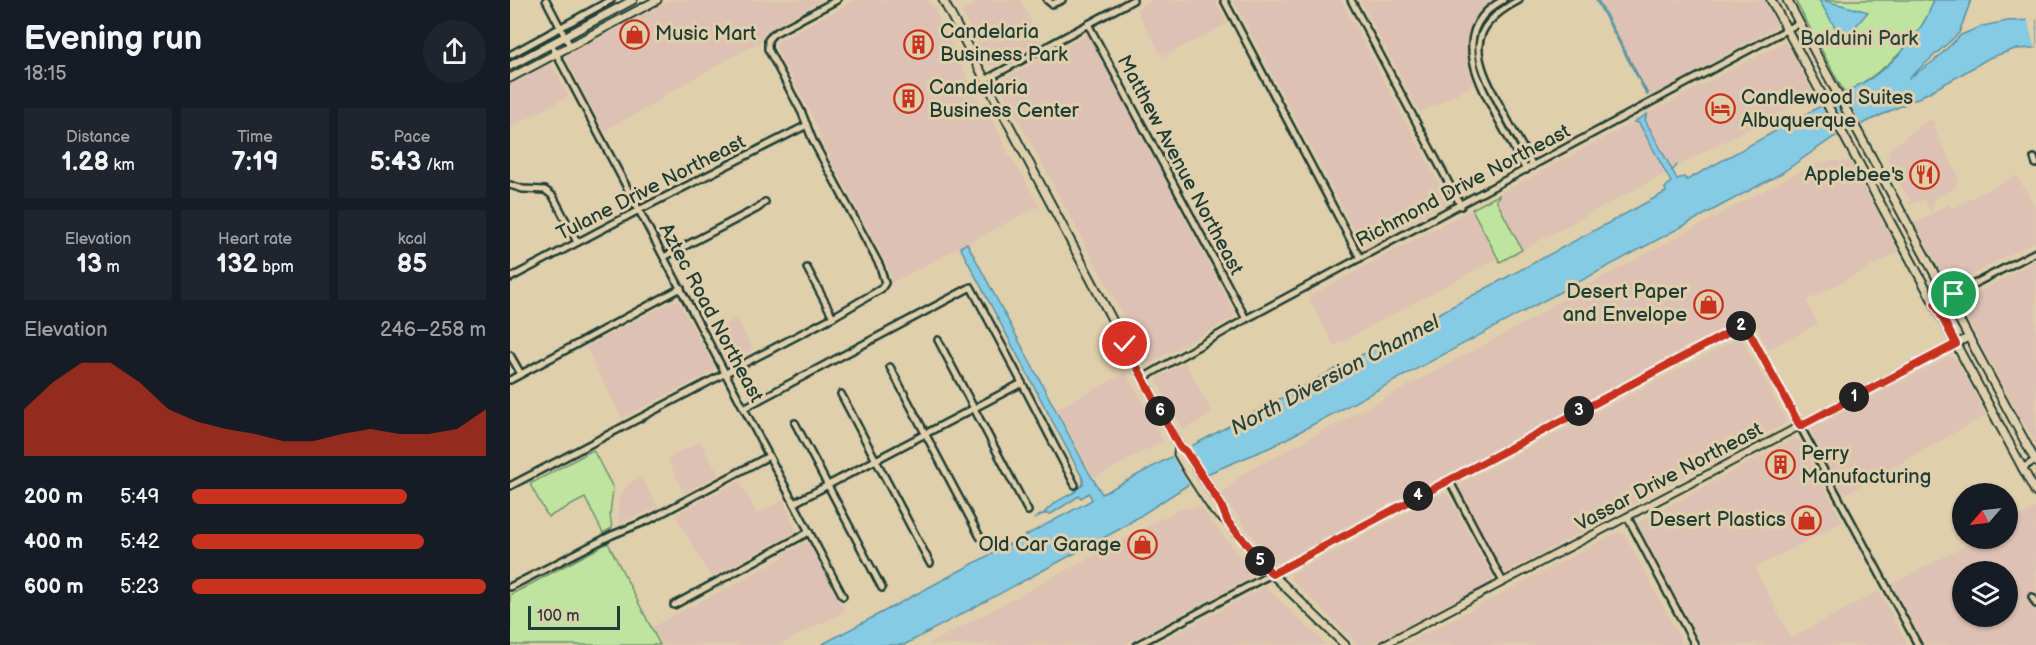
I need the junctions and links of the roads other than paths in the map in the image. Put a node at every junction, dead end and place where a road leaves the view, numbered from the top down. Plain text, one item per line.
1 (546, 0) edge
2 (611, 0) edge
3 (633, 0) edge
4 (657, 0) edge
5 (837, 0) edge
6 (943, 0) edge
7 (1047, 0) edge
8 (1062, 0) edge
9 (1133, 0) edge
10 (1224, 0) edge
11 (1351, 0) edge
12 (1503, 0) edge
13 (1519, 0) edge
14 (1771, 0) edge
15 (1787, 0) edge
16 (642, 4) edge
17 (1799, 23) junction
18 (1088, 24) junction
19 (561, 28) junction
20 (1786, 30) junction
21 (565, 36) junction
22 (551, 44) junction
23 (570, 46) junction
24 (556, 53) junction
25 (510, 56) edge
26 (510, 66) edge
27 (510, 78) edge
28 (985, 80) junction
29 (807, 125) junction
30 (1533, 166) junction
31 (1526, 170) junction
32 (510, 185) edge
33 (765, 202) dead end
34 (1461, 206) junction
35 (639, 210) junction
36 (577, 242) junction
37 (2036, 252) edge
38 (664, 257) junction
39 (1360, 258) junction
40 (807, 268) dead end
41 (510, 278) edge
42 (681, 288) junction
43 (1948, 297) junction
44 (1935, 304) junction
45 (833, 317) junction
46 (1246, 319) junction
47 (1969, 337) junction
48 (938, 340) dead end
49 (1956, 344) junction
50 (510, 355) edge
51 (890, 367) dead end
52 (725, 373) junction
53 (520, 374) junction
54 (1143, 378) junction
55 (510, 380) edge
56 (1022, 383) junction
57 (841, 394) dead end
58 (744, 408) junction
59 (974, 408) junction
60 (795, 423) dead end
61 (1800, 426) junction
62 (926, 434) junction
63 (1179, 446) junction
64 (769, 456) junction
65 (876, 460) junction
66 (2036, 461) edge
67 (2022, 468) junction
68 (1449, 480) junction
69 (1075, 484) dead end
70 (510, 486) edge
71 (828, 486) junction
72 (2036, 493) edge
73 (794, 504) junction
74 (1028, 511) dead end
75 (1628, 518) junction
76 (1228, 522) junction
77 (809, 532) junction
78 (980, 537) dead end
79 (930, 563) dead end
80 (1272, 574) junction
81 (1503, 582) junction
82 (510, 587) edge
83 (882, 588) dead end
84 (843, 596) dead end
85 (2032, 597) dead end
86 (2036, 604) edge
87 (674, 605) dead end
88 (1137, 645) edge
89 (1345, 645) edge
90 (1383, 645) edge
91 (1695, 645) edge
92 (1918, 645) edge

1 - 19 street
2 - 19 street
3 - 21 main road
4 - 16 main road
5 - 29 street
6 - 28 main road
7 - 8 street
9 - 18 street
10 - 39 street
11 - 34 street
12 - 31 street
13 - 30 street
14 - 20 main road
15 - 17 main road
16 - 23 main road
17 - 20 street, Richmond Drive Northeast
17 - 43 main road
18 - 28 street
18 - 46 street, Matthew Avenue Northeast
19 - 21 street
19 - 25 street
20 - 30 street, Richmond Drive Northeast
20 - 44 main road
21 - 22 main road
21 - 23 street
22 - 24 street, Aztec Road Northeast
22 - 26 main road
23 - 24 main road
24 - 27 main road
24 - 35 street, Aztec Road Northeast
28 - 54 main road
29 - 35 street, Tulane Drive Northeast
29 - 45 street
30 - 31 street, Richmond Drive Northeast
31 - 34 street, Richmond Drive Northeast
32 - 36 street
33 - 38 street
34 - 39 street, Richmond Drive Northeast
35 - 36 street, Tulane Drive Northeast
35 - 38 street, Aztec Road Northeast
36 - 41 street, Tulane Drive Northeast
37 - 43 street
38 - 42 street, Aztec Road Northeast
39 - 46 street, Richmond Drive Northeast
40 - 45 street
42 - 52 street, Aztec Road Northeast
42 - 53 street
43 - 44 street
43 - 47 main road
44 - 49 main road
45 - 52 street
46 - 54 street, Richmond Drive Northeast
47 - 49 street, Vassar Drive Northeast
47 - 66 main road
48 - 59 street
49 - 61 street, Vassar Drive Northeast
49 - 67 main road
50 - 53 street
51 - 62 street
52 - 58 street, Aztec Road Northeast
52 - 70 street
53 - 55 street
54 - 63 main road
56 - 58 street
56 - 59 street
56 - 69 street
57 - 65 street
58 - 64 street, Aztec Road Northeast
59 - 62 street
59 - 74 street
60 - 71 street
61 - 68 street
61 - 75 street, Vassar Drive Northeast
61 - 92 street
62 - 65 street
62 - 78 street
63 - 76 main road
63 - 76 main road
64 - 73 street, Aztec Road Northeast
64 - 82 street
65 - 71 street
65 - 79 street
66 - 67 street
67 - 72 main road
68 - 80 street
68 - 81 street
71 - 73 street
71 - 83 street
73 - 77 street, Aztec Road Northeast
75 - 81 street, Vassar Drive Northeast
75 - 91 street
76 - 80 main road
77 - 84 street, Aztec Road Northeast
77 - 87 street
80 - 88 street
80 - 89 main road
81 - 90 street, Vassar Drive Northeast
85 - 86 street

